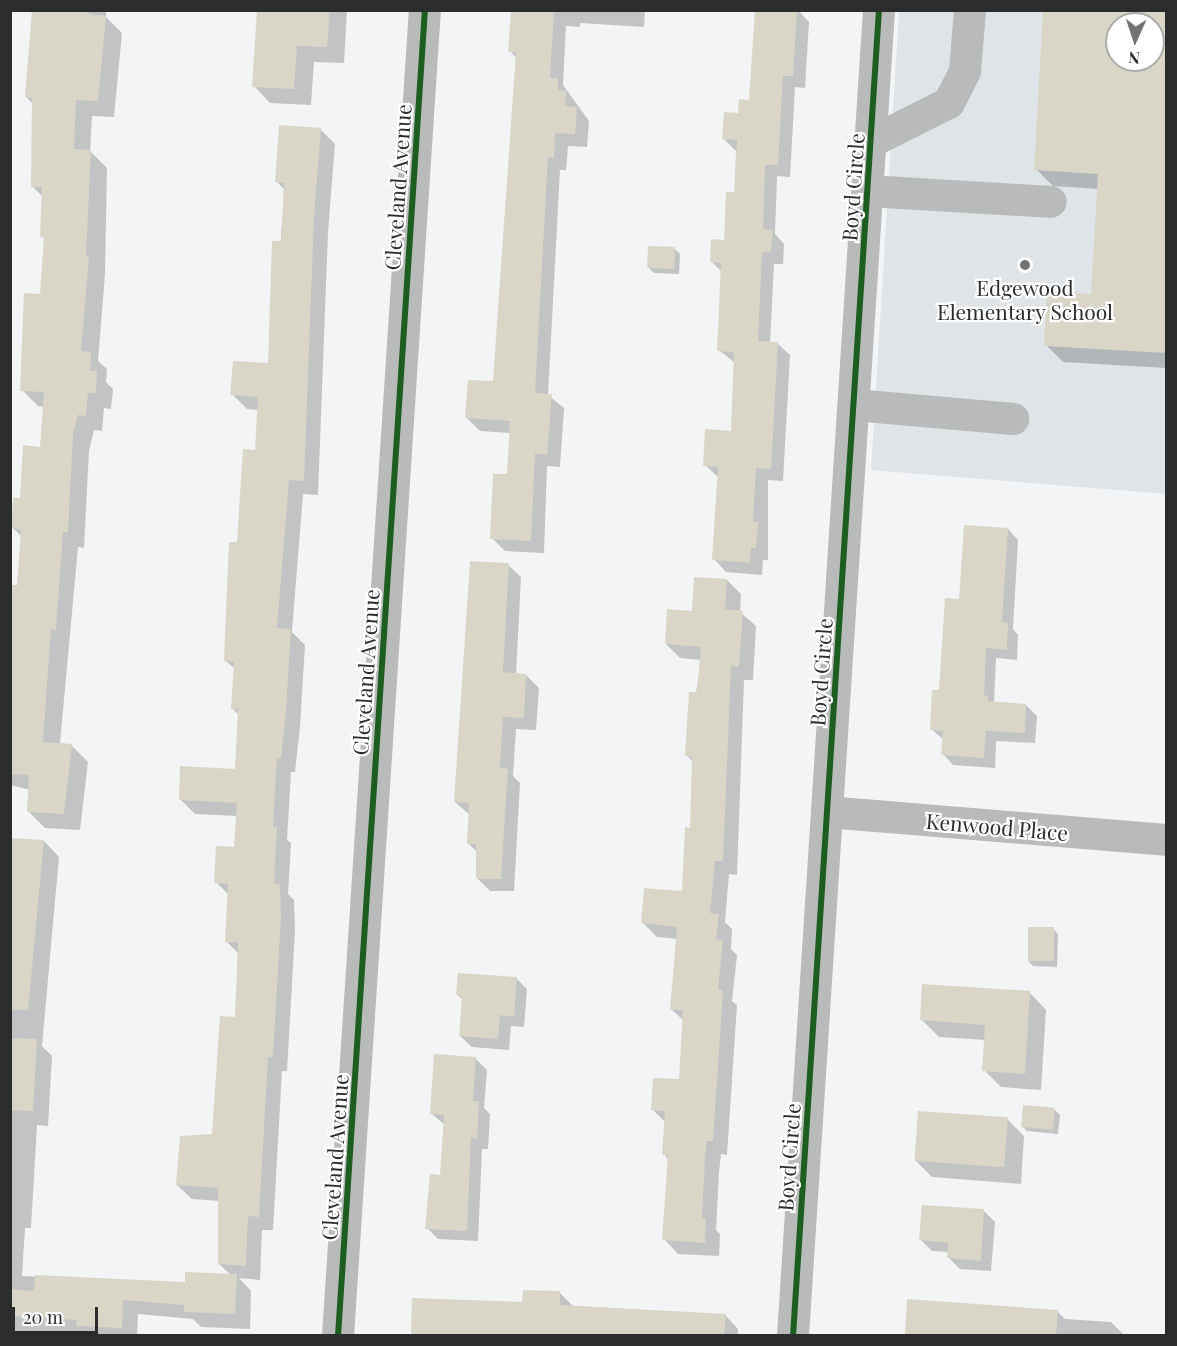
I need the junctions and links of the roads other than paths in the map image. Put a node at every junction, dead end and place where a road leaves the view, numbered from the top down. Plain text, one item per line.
1 (425, 10) edge
2 (879, 10) edge
3 (970, 10) edge
4 (871, 142) junction
5 (868, 191) junction
6 (1051, 202) dead end
7 (854, 405) junction
8 (1013, 418) dead end
9 (828, 812) junction
10 (1167, 840) edge
11 (338, 1335) edge
12 (793, 1335) edge

1 - 11 street, Cleveland Avenue
2 - 4 street, Boyd Circle
3 - 4 street
4 - 5 street, Boyd Circle
5 - 6 street
5 - 7 street, Boyd Circle
7 - 8 street
7 - 9 street, Boyd Circle
9 - 10 street, Kenwood Place
9 - 12 street, Boyd Circle

